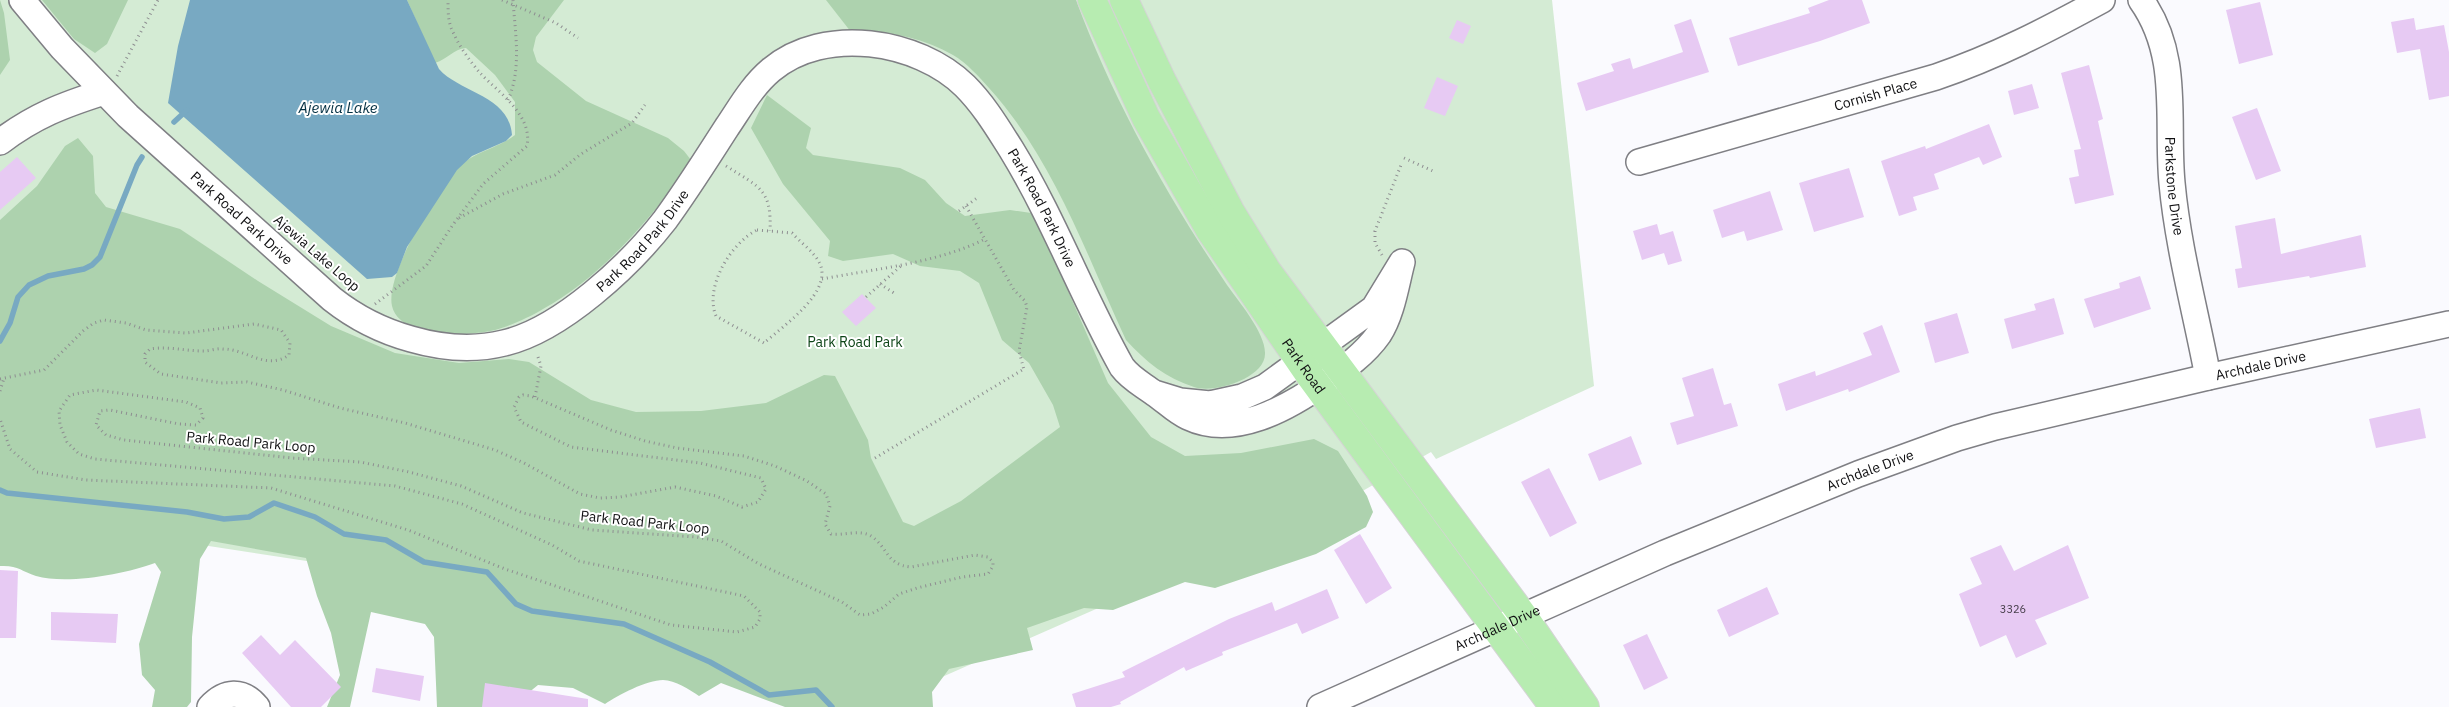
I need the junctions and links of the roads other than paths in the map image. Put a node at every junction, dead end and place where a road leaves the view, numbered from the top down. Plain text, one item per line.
1 (22, 0) edge
2 (1092, 0) edge
3 (1124, 0) edge
4 (2102, 0) edge
5 (2142, 0) edge
6 (110, 87) junction
7 (0, 142) edge
8 (1639, 162) dead end
9 (2449, 324) edge
10 (1322, 346) junction
11 (1300, 362) junction
12 (1341, 371) junction
13 (2208, 377) junction
14 (1318, 387) junction
15 (1154, 393) junction
16 (1524, 617) junction
17 (1497, 629) junction
18 (210, 707) edge
19 (257, 707) edge
20 (1320, 707) edge
21 (1554, 707) edge
22 (1585, 707) edge

1 - 6 street, Park Road Park Drive
2 - 11 main road, Park Road
3 - 10 main road, Park Road
4 - 8 street, Cornish Place
5 - 13 street, Parkstone Drive
6 - 7 street
6 - 15 street, Park Road Park Drive
9 - 13 street, Archdale Drive
10 - 11 street, Park Road Park Drive
10 - 12 main road, Park Road
10 - 12 street, Park Road Park Drive
11 - 14 main road, Park Road
11 - 15 street, Park Road Park Drive
12 - 14 street, Park Road Park Drive
12 - 16 main road, Park Road
13 - 16 street, Archdale Drive
14 - 15 street, Park Road Park Drive
14 - 17 main road, Park Road
16 - 17 street, Archdale Drive
16 - 22 main road, Park Road
17 - 20 street, Archdale Drive
17 - 21 main road, Park Road
18 - 19 street

